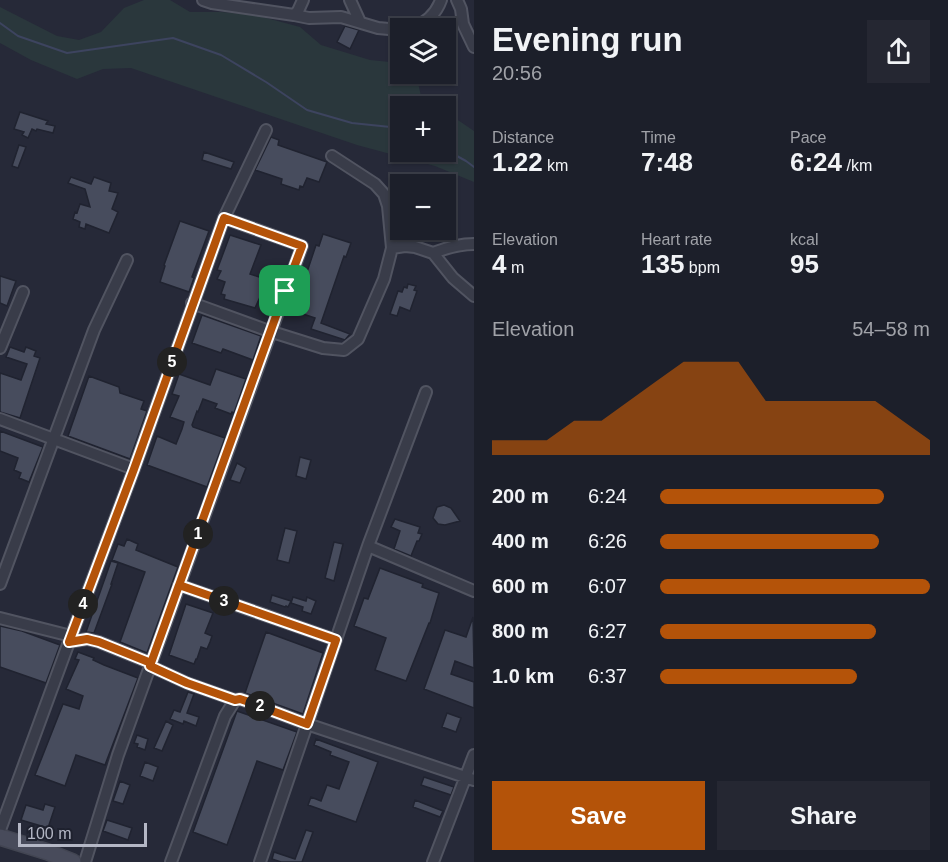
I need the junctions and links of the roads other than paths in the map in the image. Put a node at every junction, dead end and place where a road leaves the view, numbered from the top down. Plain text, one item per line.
1 (203, 0) edge
2 (303, 0) edge
3 (350, 0) edge
4 (441, 0) edge
5 (457, 0) edge
6 (294, 15) junction
7 (429, 18) edge
8 (360, 22) junction
9 (390, 29) edge
10 (474, 47) edge
11 (266, 130) dead end
12 (332, 156) dead end
13 (224, 218) junction
14 (474, 244) edge
15 (392, 248) junction
16 (433, 253) junction
17 (127, 260) dead end
18 (23, 291) dead end
19 (474, 296) edge
20 (192, 303) dead end
21 (0, 348) edge
22 (426, 392) dead end
23 (0, 419) edge
24 (54, 440) junction
25 (134, 469) junction
26 (368, 546) junction
27 (0, 584) edge
28 (179, 585) junction
29 (474, 591) edge
30 (0, 618) edge
31 (70, 639) junction
32 (336, 640) junction
33 (150, 664) junction
34 (235, 700) junction
35 (307, 724) junction
36 (474, 755) edge
37 (470, 778) edge
38 (0, 830) edge
39 (0, 837) edge
40 (73, 862) edge
41 (85, 862) edge
42 (171, 862) edge
43 (260, 862) edge
44 (433, 862) edge

1 - 6 street
2 - 6 street
3 - 8 street
4 - 7 street
5 - 10 street
6 - 8 street
8 - 9 street
11 - 13 street
12 - 15 street
13 - 25 street
13 - 28 street
14 - 16 street
15 - 16 street
15 - 20 street
16 - 19 street
17 - 24 street
18 - 21 street
22 - 26 street
23 - 24 street
24 - 25 street
24 - 27 street
25 - 31 street
26 - 29 street
26 - 32 street
28 - 32 street
28 - 33 street
30 - 31 street
31 - 33 street
31 - 38 street
32 - 35 street
33 - 34 street
33 - 41 street
34 - 35 street
34 - 42 street
35 - 37 street
35 - 43 street
36 - 37 street
37 - 44 street
39 - 40 main road

